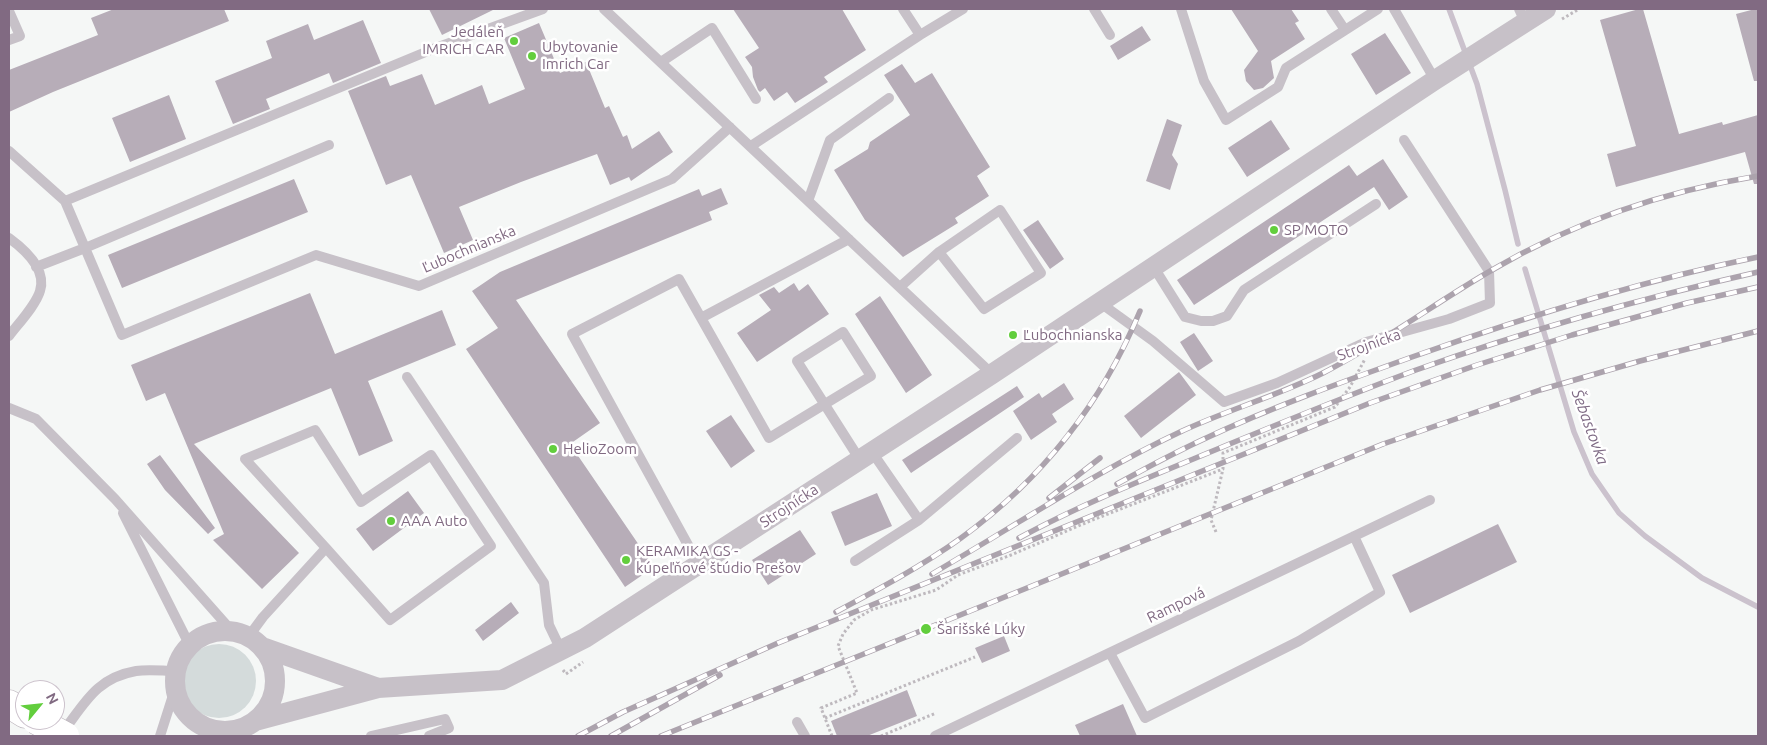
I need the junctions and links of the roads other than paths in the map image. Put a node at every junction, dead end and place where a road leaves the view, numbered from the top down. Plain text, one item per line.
1 (543, 9) edge
2 (604, 9) edge
3 (903, 9) edge
4 (963, 9) edge
5 (1094, 9) edge
6 (1182, 9) edge
7 (1331, 9) edge
8 (1378, 9) edge
9 (1394, 9) edge
10 (1546, 9) edge
11 (9, 11) edge
12 (1522, 16) edge
13 (1344, 30) junction
14 (920, 34) junction
15 (1110, 35) dead end
16 (9, 40) edge
17 (662, 62) junction
18 (1436, 80) junction
19 (889, 98) dead end
20 (756, 99) dead end
21 (730, 127) junction
22 (1404, 140) dead end
23 (329, 145) dead end
24 (751, 146) junction
25 (9, 150) edge
26 (65, 201) junction
27 (808, 201) junction
28 (1376, 204) dead end
29 (9, 238) edge
30 (849, 239) junction
31 (85, 248) junction
32 (939, 252) junction
33 (36, 266) junction
34 (1153, 266) junction
35 (900, 287) junction
36 (1099, 302) junction
37 (701, 318) junction
38 (9, 336) edge
39 (992, 374) junction
40 (407, 377) dead end
41 (825, 405) junction
42 (9, 408) edge
43 (1017, 438) dead end
44 (866, 456) junction
45 (115, 499) junction
46 (1430, 500) dead end
47 (919, 520) junction
48 (1354, 536) junction
49 (326, 548) junction
50 (855, 561) dead end
51 (699, 565) junction
52 (247, 638) junction
53 (189, 644) junction
54 (561, 650) junction
55 (1110, 653) junction
56 (175, 680) junction
57 (378, 688) junction
58 (797, 722) dead end
59 (234, 731) edge
60 (60, 736) edge
61 (160, 736) edge
62 (371, 736) edge
63 (429, 736) edge
64 (805, 736) edge
65 (935, 736) edge

1 - 26 lane
2 - 17 lane
3 - 14 lane
4 - 14 lane
5 - 15 lane
6 - 13 lane
7 - 13 lane
8 - 13 lane
9 - 18 lane
10 - 12 street, Strojnícka
11 - 16 lane
12 - 18 street, Strojnícka
14 - 24 lane
17 - 20 lane
17 - 21 lane
18 - 34 street, Strojnícka
19 - 27 lane
21 - 24 lane
21 - 31 lane, Ľubochnianska
22 - 36 lane, Strojnícka
23 - 31 lane
24 - 27 lane
25 - 26 lane
26 - 31 lane, Ľubochnianska
27 - 30 lane
28 - 34 lane
29 - 33 lane
30 - 35 lane
30 - 37 lane
31 - 33 lane
32 - 32 lane
32 - 35 lane
33 - 38 lane
34 - 36 street, Strojnícka
35 - 39 lane
36 - 39 street, Strojnícka
37 - 41 lane
37 - 51 lane
39 - 44 street, Strojnícka
40 - 54 lane
41 - 41 lane
41 - 44 lane
42 - 45 lane
43 - 47 lane
44 - 47 lane
44 - 51 street, Strojnícka
45 - 52 lane
45 - 53 lane
46 - 48 lane, Rampová
47 - 50 lane
48 - 55 lane, Rampová
48 - 55 lane
49 - 49 lane
49 - 52 lane
51 - 54 street, Strojnícka
52 - 53 street
52 - 57 street
52 - 59 street
53 - 56 street
54 - 57 street, Strojnícka
55 - 65 lane, Rampová
56 - 59 street
56 - 60 lane
56 - 61 lane
57 - 59 street
58 - 64 lane
62 - 63 lane

